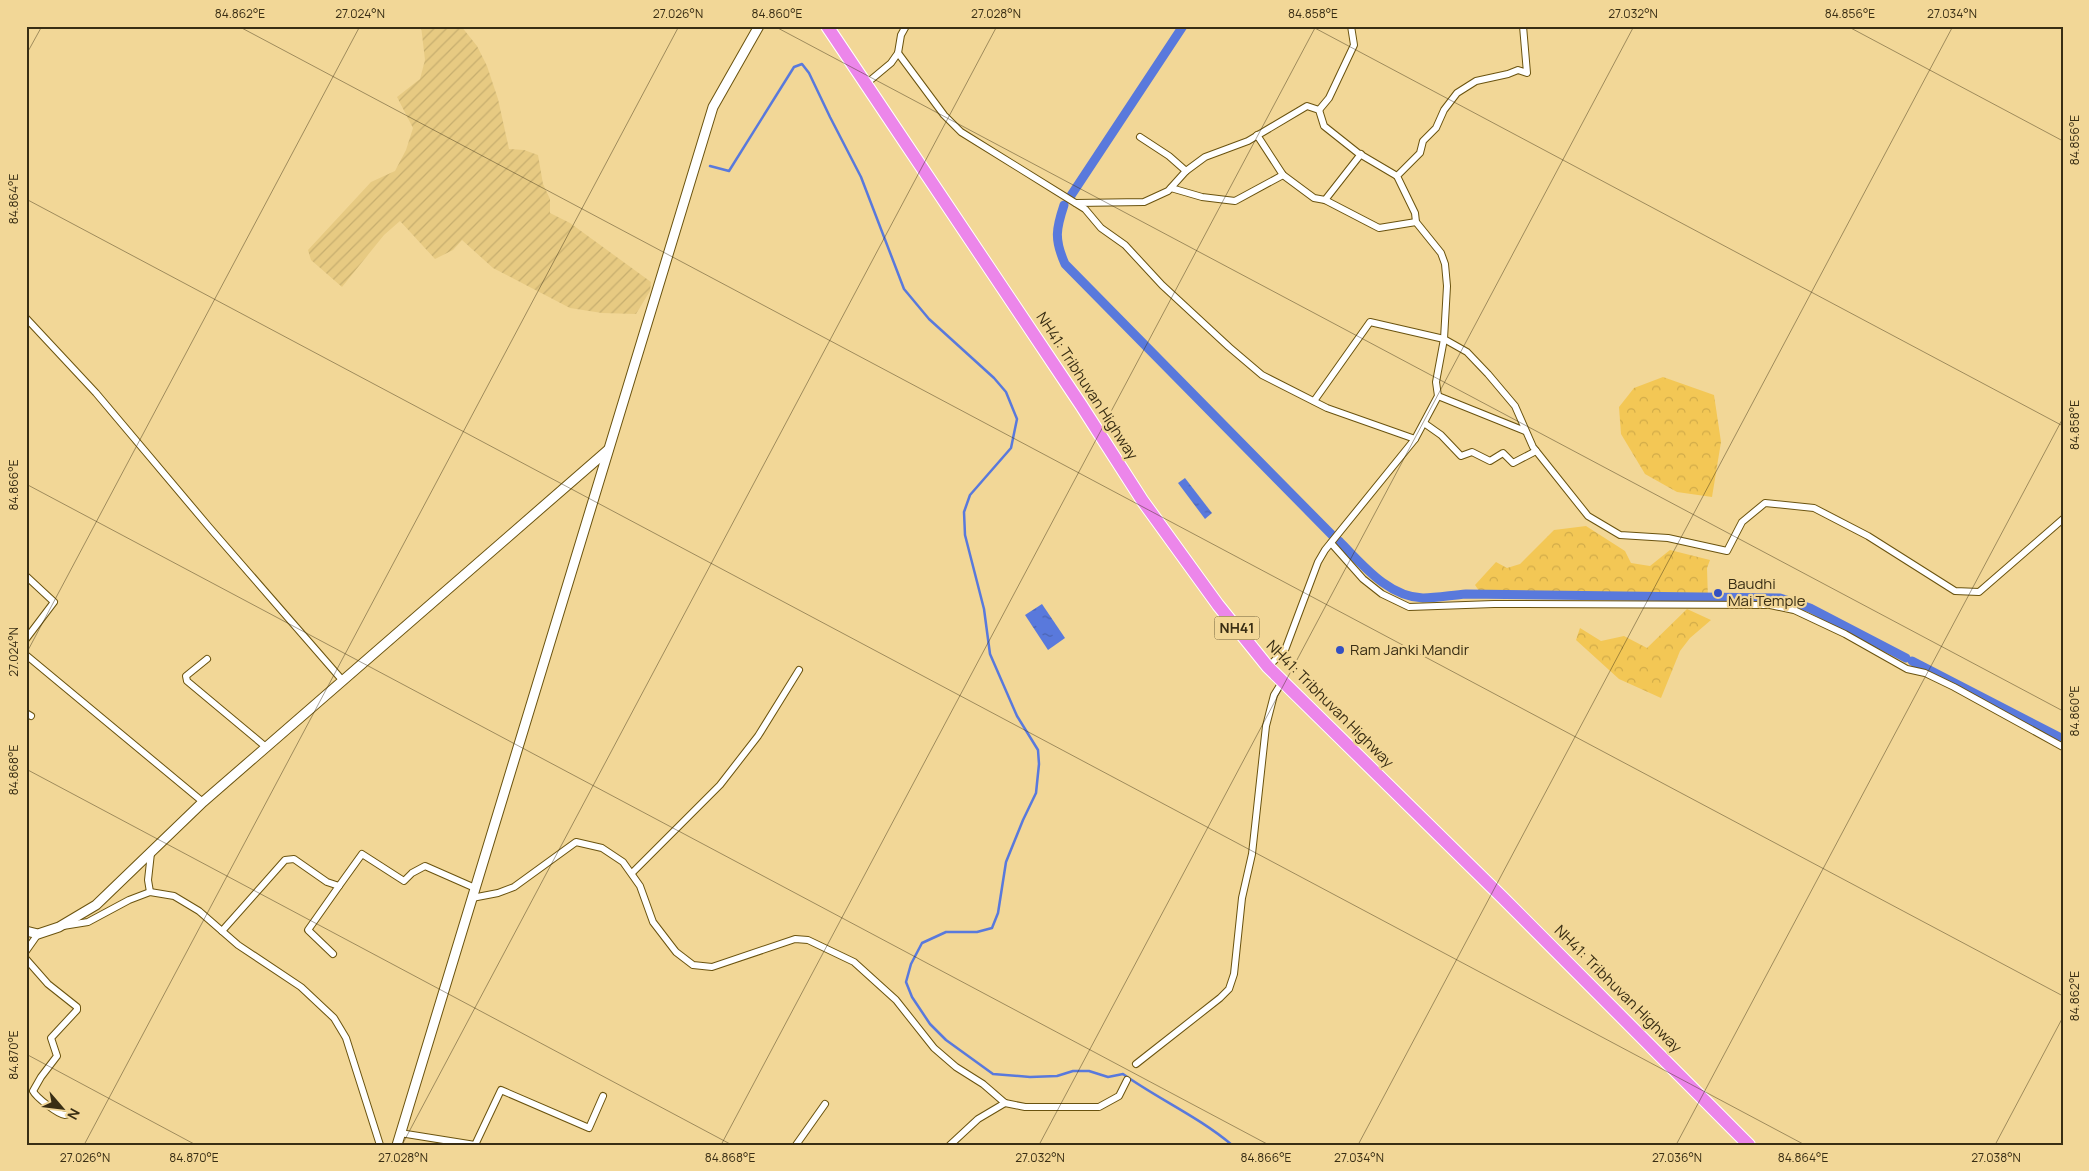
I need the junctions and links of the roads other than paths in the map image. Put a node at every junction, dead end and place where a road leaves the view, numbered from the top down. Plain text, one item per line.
1 (759, 26) edge
2 (828, 26) edge
3 (906, 26) edge
4 (1351, 26) edge
5 (1523, 26) edge
6 (898, 53) junction
7 (866, 83) junction
8 (1319, 110) junction
9 (1257, 135) junction
10 (1140, 137) dead end
11 (1361, 154) junction
12 (1186, 171) junction
13 (1283, 175) junction
14 (1397, 176) junction
15 (1171, 188) junction
16 (1325, 200) junction
17 (1076, 203) junction
18 (1416, 222) junction
19 (26, 318) edge
20 (1444, 339) junction
21 (1438, 396) junction
22 (1314, 401) junction
23 (1424, 423) junction
24 (1525, 431) junction
25 (1415, 439) junction
26 (610, 449) junction
27 (1536, 451) junction
28 (2063, 519) edge
29 (1331, 543) junction
30 (26, 576) edge
31 (26, 639) edge
32 (26, 655) edge
33 (207, 659) dead end
34 (1268, 667) junction
35 (799, 670) dead end
36 (343, 681) junction
37 (1282, 682) junction
38 (266, 747) junction
39 (2063, 747) edge
40 (204, 802) junction
41 (151, 853) junction
42 (632, 874) junction
43 (339, 886) junction
44 (475, 888) junction
45 (150, 892) junction
46 (472, 898) junction
47 (59, 927) junction
48 (26, 931) edge
49 (222, 931) junction
50 (38, 934) junction
51 (26, 951) edge
52 (333, 954) dead end
53 (26, 959) edge
54 (1136, 1064) dead end
55 (1127, 1080) dead end
56 (603, 1096) dead end
57 (1005, 1103) junction
58 (825, 1104) dead end
59 (72, 1112) dead end
60 (400, 1133) junction
61 (380, 1145) edge
62 (397, 1145) edge
63 (796, 1145) edge
64 (950, 1145) edge
65 (1749, 1145) edge

1 - 26 main road
2 - 7 highway, NH41: Tribhuvan Highway / NH41
3 - 6 street
4 - 8 street
5 - 14 street
6 - 7 street
6 - 17 street
7 - 34 highway, NH41: Tribhuvan Highway / NH41
8 - 9 street
8 - 11 street
9 - 12 street
9 - 13 street
10 - 12 street
11 - 14 street
11 - 16 street
12 - 15 street
13 - 15 street
13 - 16 street
14 - 18 street
15 - 17 street
16 - 18 street
17 - 22 street
18 - 20 street
19 - 36 street
20 - 21 street
20 - 22 street
20 - 24 street
21 - 23 street
21 - 24 street
22 - 25 street
23 - 25 street
23 - 27 street
24 - 27 street
25 - 29 street
26 - 36 main road
26 - 44 main road
27 - 28 street
29 - 34 street
29 - 39 street
30 - 31 street
32 - 40 street
33 - 38 street
34 - 37 highway, NH41: Tribhuvan Highway / NH41
35 - 42 street
36 - 38 main road
37 - 54 street
37 - 65 highway, NH41: Tribhuvan Highway / NH41
38 - 40 main road
40 - 41 main road
41 - 45 street
41 - 47 main road
42 - 46 street
42 - 57 street
43 - 44 street
43 - 49 street
43 - 52 street
44 - 46 main road
45 - 47 street
45 - 49 street
46 - 60 main road
47 - 50 main road
48 - 50 main road
49 - 61 street
50 - 51 street
53 - 59 street
55 - 57 street
56 - 60 street
57 - 64 street
58 - 63 street
60 - 62 main road

